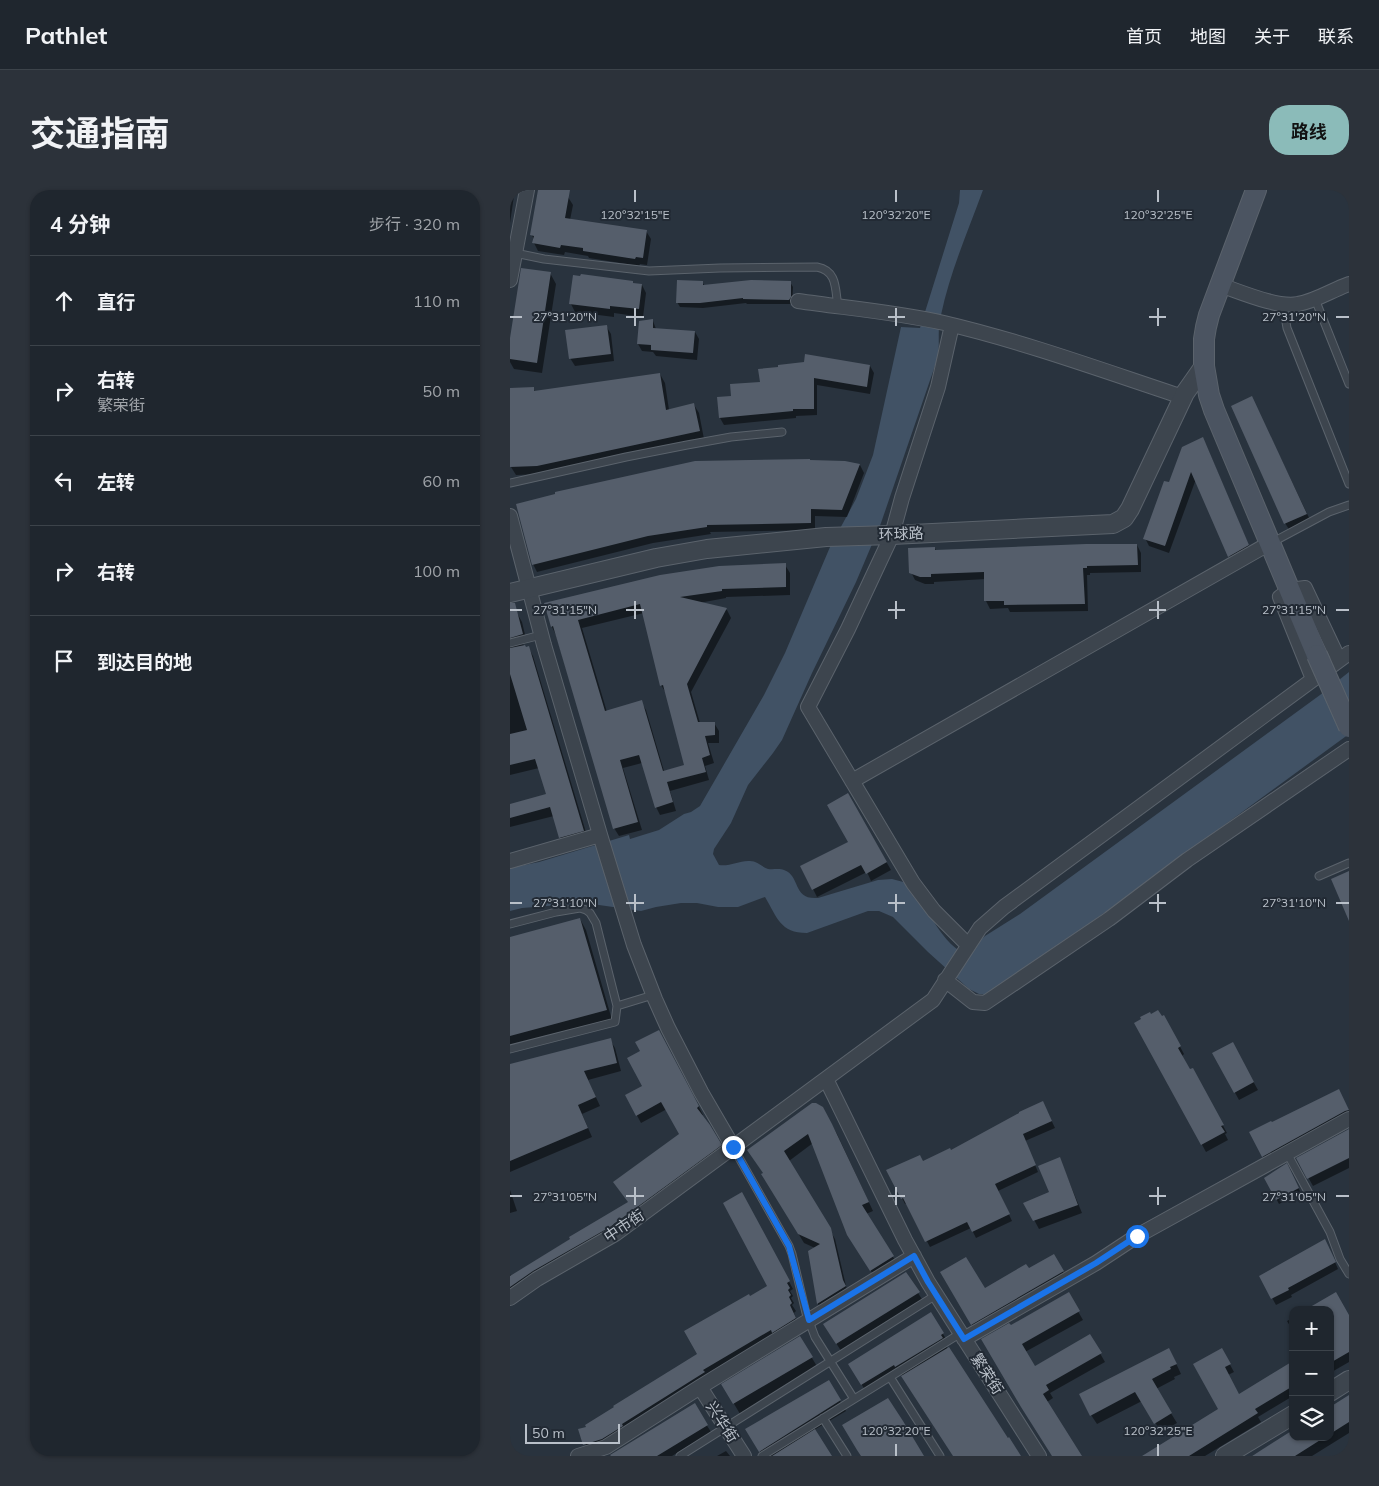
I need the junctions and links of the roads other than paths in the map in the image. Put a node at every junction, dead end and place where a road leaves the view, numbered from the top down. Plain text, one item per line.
1 (527, 190) edge
2 (1256, 190) edge
3 (515, 253) junction
4 (510, 278) edge
5 (1349, 284) edge
6 (1220, 285) junction
7 (1315, 298) junction
8 (798, 302) dead end
9 (1283, 305) junction
10 (838, 306) junction
11 (948, 324) junction
12 (1204, 366) junction
13 (1349, 384) edge
14 (1183, 397) junction
15 (782, 432) dead end
16 (510, 483) edge
17 (1349, 484) edge
18 (1349, 504) edge
19 (510, 516) edge
20 (889, 535) junction
21 (1270, 543) junction
22 (529, 588) junction
23 (1290, 590) junction
24 (510, 593) edge
25 (541, 635) junction
26 (510, 643) edge
27 (1344, 656) edge
28 (1313, 679) junction
29 (1349, 727) edge
30 (1349, 749) edge
31 (852, 781) junction
32 (600, 836) junction
33 (510, 861) edge
34 (1349, 863) edge
35 (1319, 876) dead end
36 (510, 924) edge
37 (966, 947) junction
38 (947, 978) junction
39 (653, 995) junction
40 (618, 1006) junction
41 (510, 1049) edge
42 (826, 1079) junction
43 (1349, 1119) edge
44 (733, 1147) junction
45 (1287, 1153) junction
46 (914, 1256) junction
47 (1349, 1274) edge
48 (936, 1295) junction
49 (510, 1298) edge
50 (809, 1320) junction
51 (963, 1336) junction
52 (831, 1362) junction
53 (890, 1377) junction
54 (1349, 1380) edge
55 (700, 1387) junction
56 (1334, 1389) edge
57 (854, 1399) junction
58 (1289, 1417) edge
59 (823, 1418) junction
60 (726, 1427) junction
61 (578, 1456) edge
62 (680, 1456) edge
63 (744, 1456) edge
64 (762, 1456) edge
65 (847, 1456) edge
66 (940, 1456) edge
67 (1039, 1456) edge
68 (1225, 1456) edge

1 - 3 street
2 - 6 main road
3 - 4 street
3 - 10 lane
5 - 7 street
6 - 9 street
6 - 12 main road
7 - 9 street
7 - 13 lane
8 - 10 street
9 - 17 lane
10 - 11 street
11 - 14 street
11 - 20 street
12 - 14 street, 环球路
12 - 21 main road
14 - 20 street, 环球路
15 - 16 lane
18 - 21 lane
19 - 22 street
20 - 22 street, 环球路
20 - 31 street
21 - 23 main road
21 - 31 street
22 - 24 street, 环球路
22 - 25 street
23 - 27 street
23 - 28 street
23 - 29 main road, bridge
25 - 26 lane
25 - 32 street
27 - 28 street, 中市街
28 - 37 street, 中市街
30 - 38 street
31 - 37 street
32 - 33 street
32 - 39 street
34 - 35 lane
36 - 40 lane
37 - 38 street, 中市街
38 - 42 street, 中市街
39 - 40 lane
39 - 44 street
40 - 41 lane
42 - 44 street, 中市街
42 - 46 street, 繁荣街
43 - 45 street
44 - 49 street, 中市街
44 - 50 lane
45 - 47 lane
45 - 51 street
46 - 48 street, 繁荣街
46 - 50 street
48 - 51 street, 繁荣街
48 - 52 lane
50 - 52 lane
50 - 55 street
51 - 53 lane
51 - 67 street, 繁荣街
52 - 57 lane
52 - 60 lane
53 - 57 lane
53 - 66 lane
54 - 56 street
55 - 60 street, 兴华街
55 - 61 street
57 - 59 lane
58 - 68 street
59 - 64 lane
59 - 65 lane
60 - 62 lane
60 - 63 street, 兴华街

